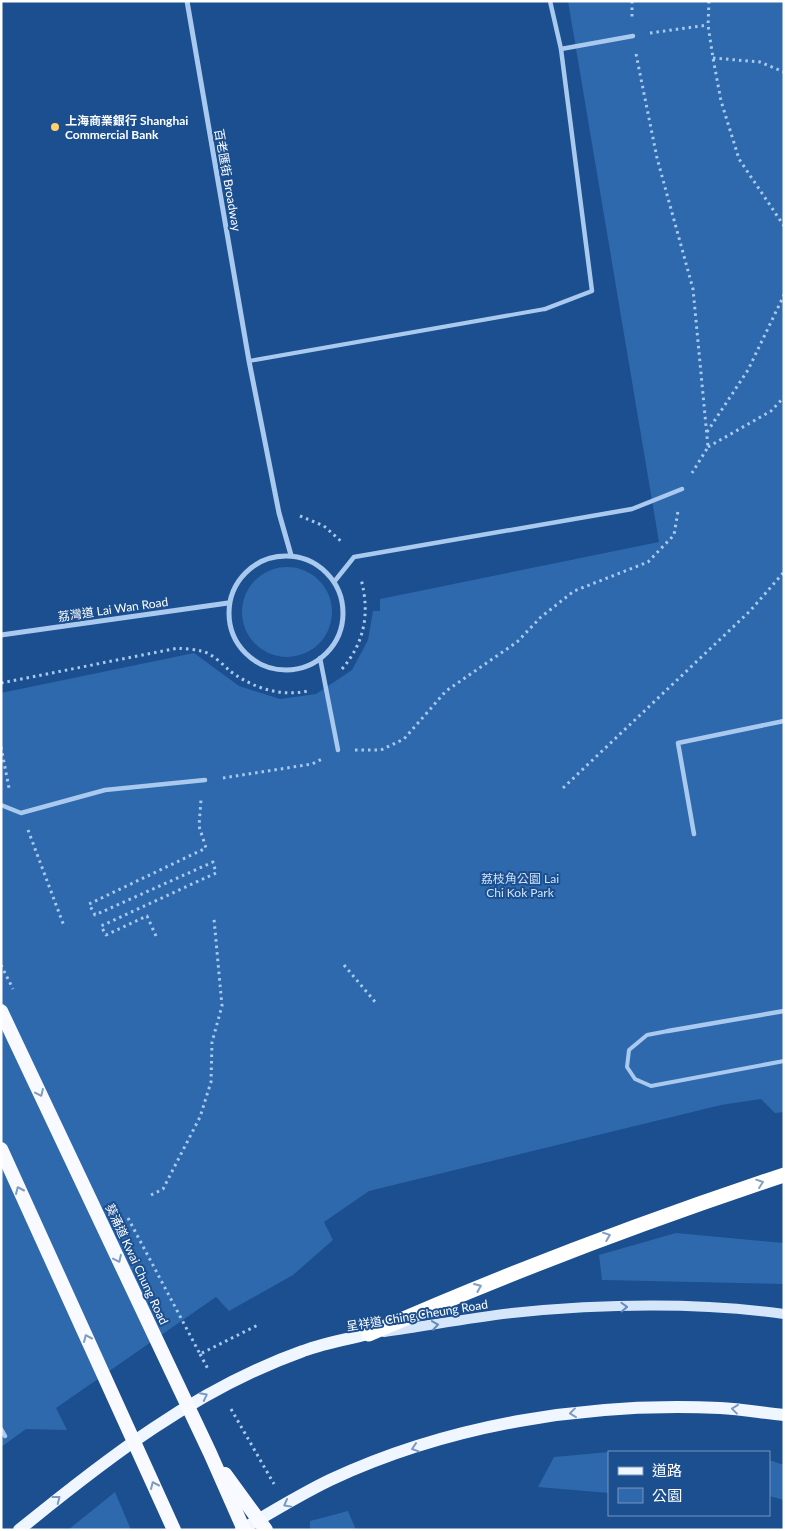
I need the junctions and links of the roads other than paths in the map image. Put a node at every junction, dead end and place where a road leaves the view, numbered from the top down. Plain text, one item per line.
1 (187, 1) edge
2 (550, 1) edge
3 (633, 36) road end
4 (561, 49) junction
5 (545, 309) joint
6 (249, 361) junction
7 (682, 489) road end
8 (291, 555) junction
9 (334, 582) junction
10 (228, 603) junction
11 (1, 635) edge
12 (320, 658) junction
13 (784, 721) edge
14 (338, 750) road end
15 (204, 781) road end
16 (1, 805) edge
17 (694, 834) dead end
18 (1, 1011) edge
19 (784, 1011) edge
20 (668, 1031) joint
21 (784, 1061) edge
22 (1, 1149) edge
23 (784, 1175) edge
24 (784, 1314) edge
25 (369, 1334) junction
26 (784, 1415) edge
27 (1, 1429) edge
28 (5, 1436) dead end
29 (210, 1453) junction
30 (19, 1530) edge
31 (174, 1530) edge
32 (242, 1530) edge
33 (266, 1530) edge

1 - 6 street, 百老匯街 Broadway
2 - 4 street
3 - 4 street
4 - 5 street
5 - 6 lane
6 - 8 street, 百老匯街 Broadway
7 - 9 street
8 - 9 street
8 - 10 street
9 - 12 street
10 - 11 street, 荔灣道 Lai Wan Road
10 - 12 street
12 - 14 street
13 - 17 street
15 - 16 street
18 -> 29 highway, 葵涌道 Kwai Chung Road
19 - 20 street
20 - 21 lane
31 -> 22 highway
25 -> 23 highway
25 -> 24 main road, 呈祥道 Ching Cheung Road
30 -> 25 main road, 呈祥道 Ching Cheung Road
26 -> 32 main road
27 - 28 street
29 - 32 highway, 葵涌道 Kwai Chung Road
29 - 33 highway

